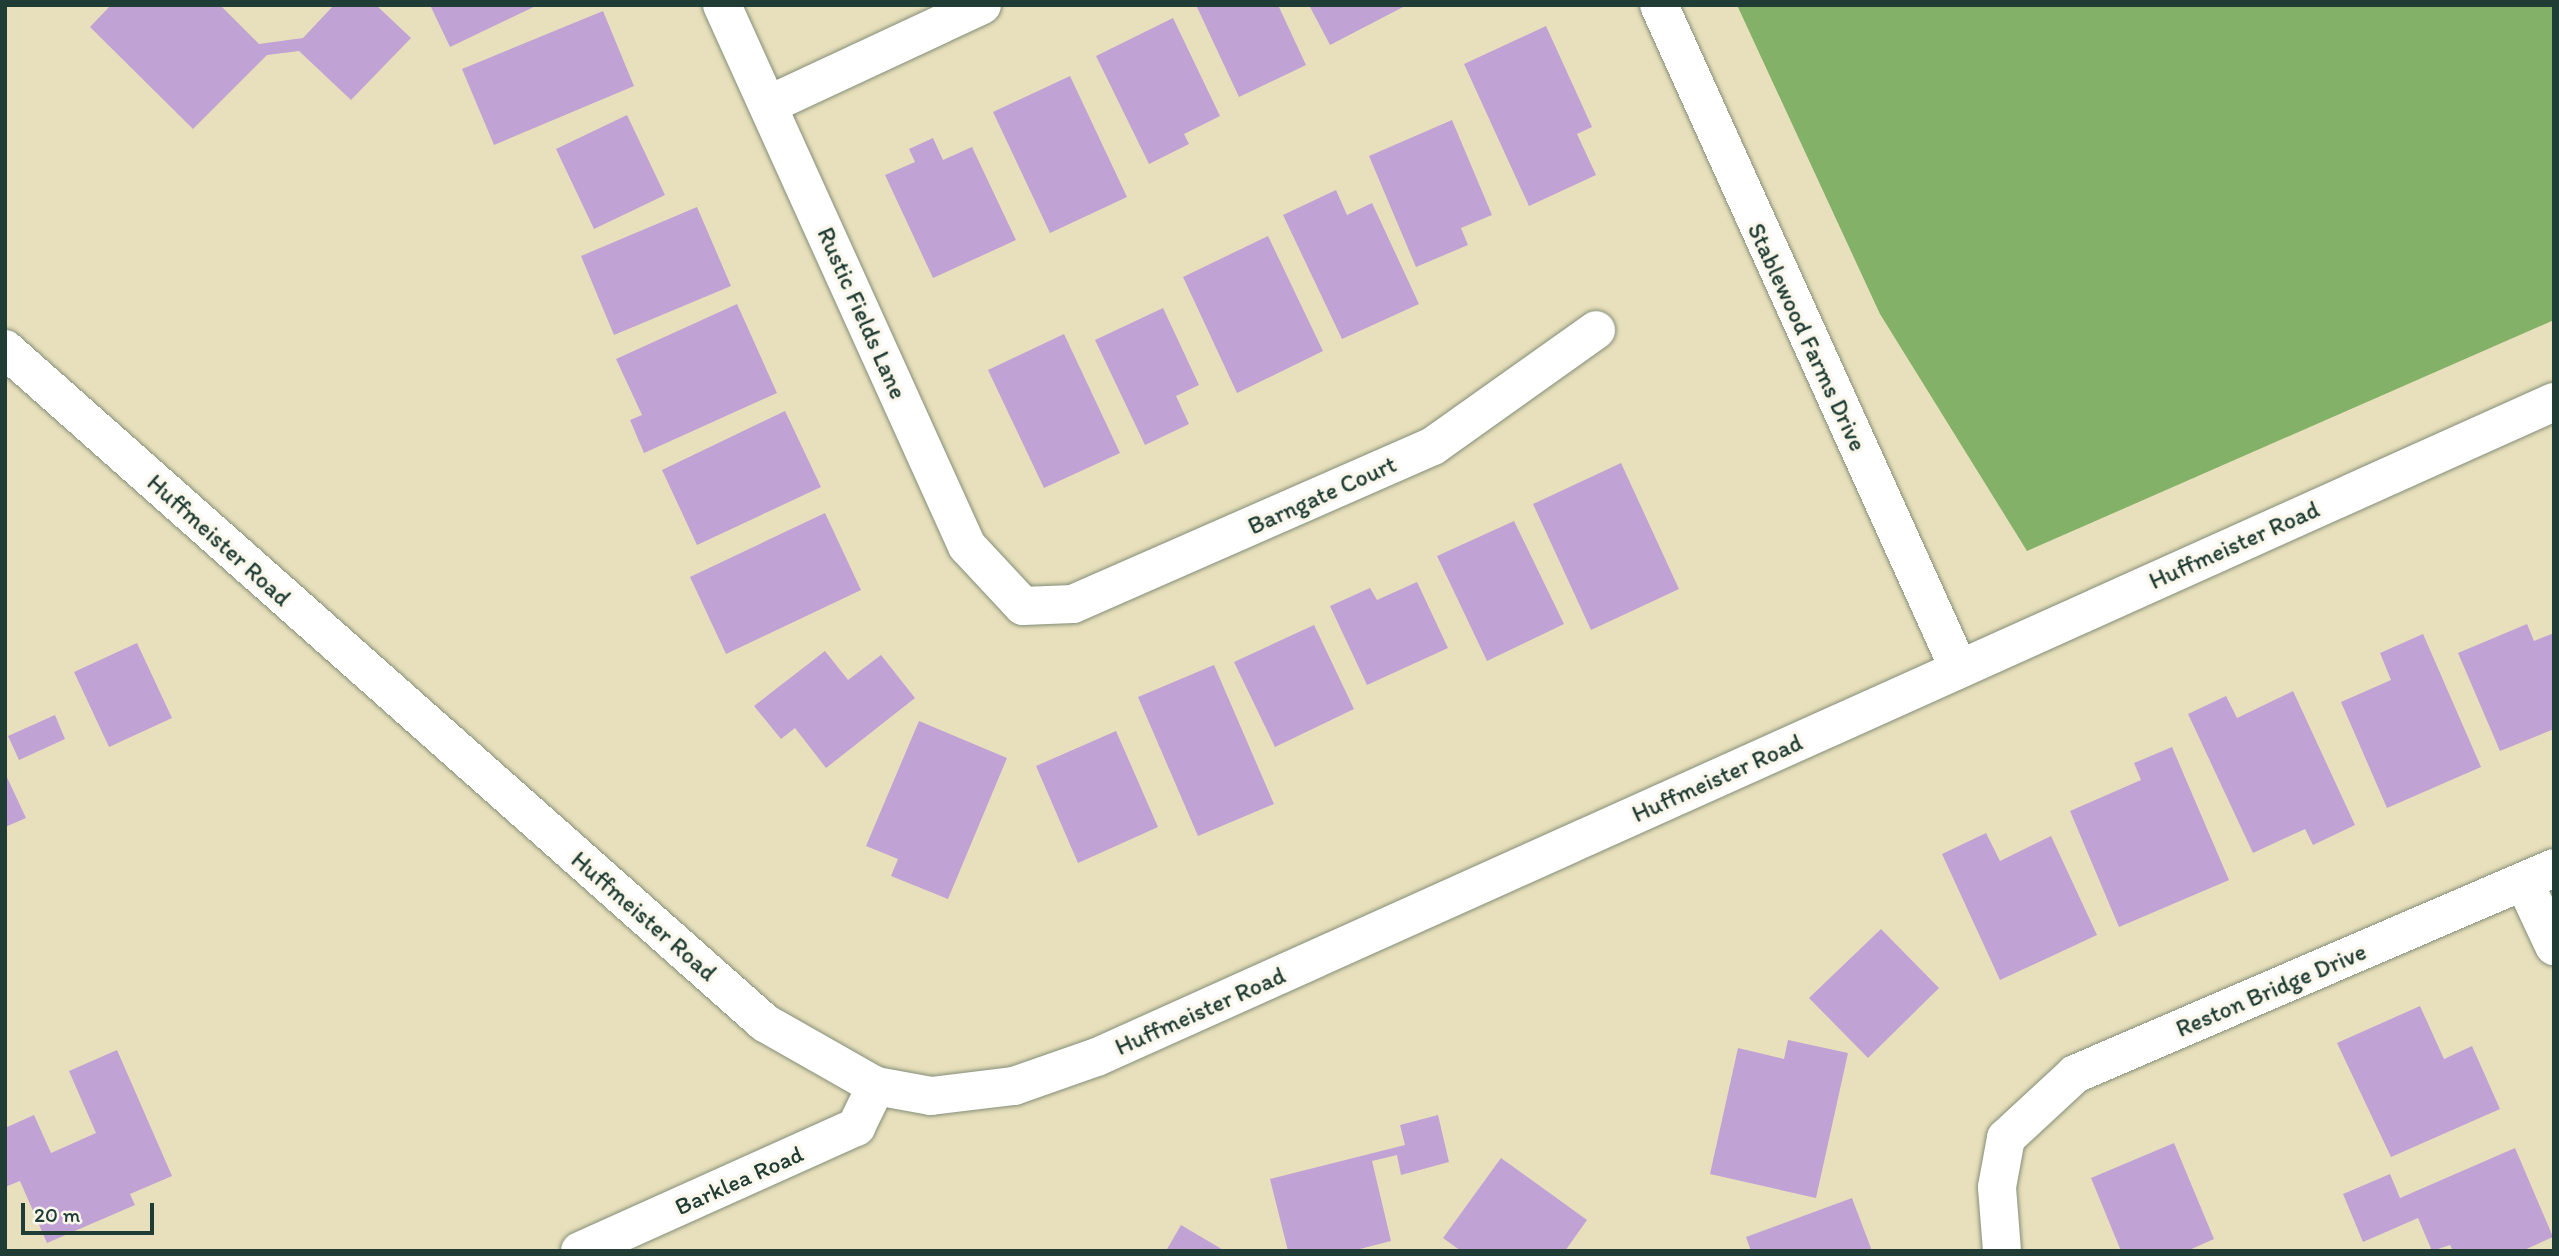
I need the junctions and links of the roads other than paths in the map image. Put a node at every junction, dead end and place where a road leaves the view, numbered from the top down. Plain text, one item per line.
1 (722, 5) edge
2 (982, 5) edge
3 (1659, 5) edge
4 (768, 105) junction
5 (1596, 330) dead end
6 (5, 349) edge
7 (2554, 402) edge
8 (1023, 606) joint
9 (1959, 669) junction
10 (2539, 875) edge
11 (2554, 946) edge
12 (876, 1086) junction
13 (580, 1251) edge
14 (2002, 1251) edge

1 - 4 street, Rustic Fields Lane
2 - 4 street
3 - 9 street, Stablewood Farms Drive
4 - 8 street, Rustic Fields Lane
5 - 8 street, Barngate Court
6 - 12 street, Huffmeister Road
7 - 9 street, Huffmeister Road
9 - 12 street, Huffmeister Road
10 - 11 street
10 - 14 street, Reston Bridge Drive
12 - 13 street, Barklea Road

